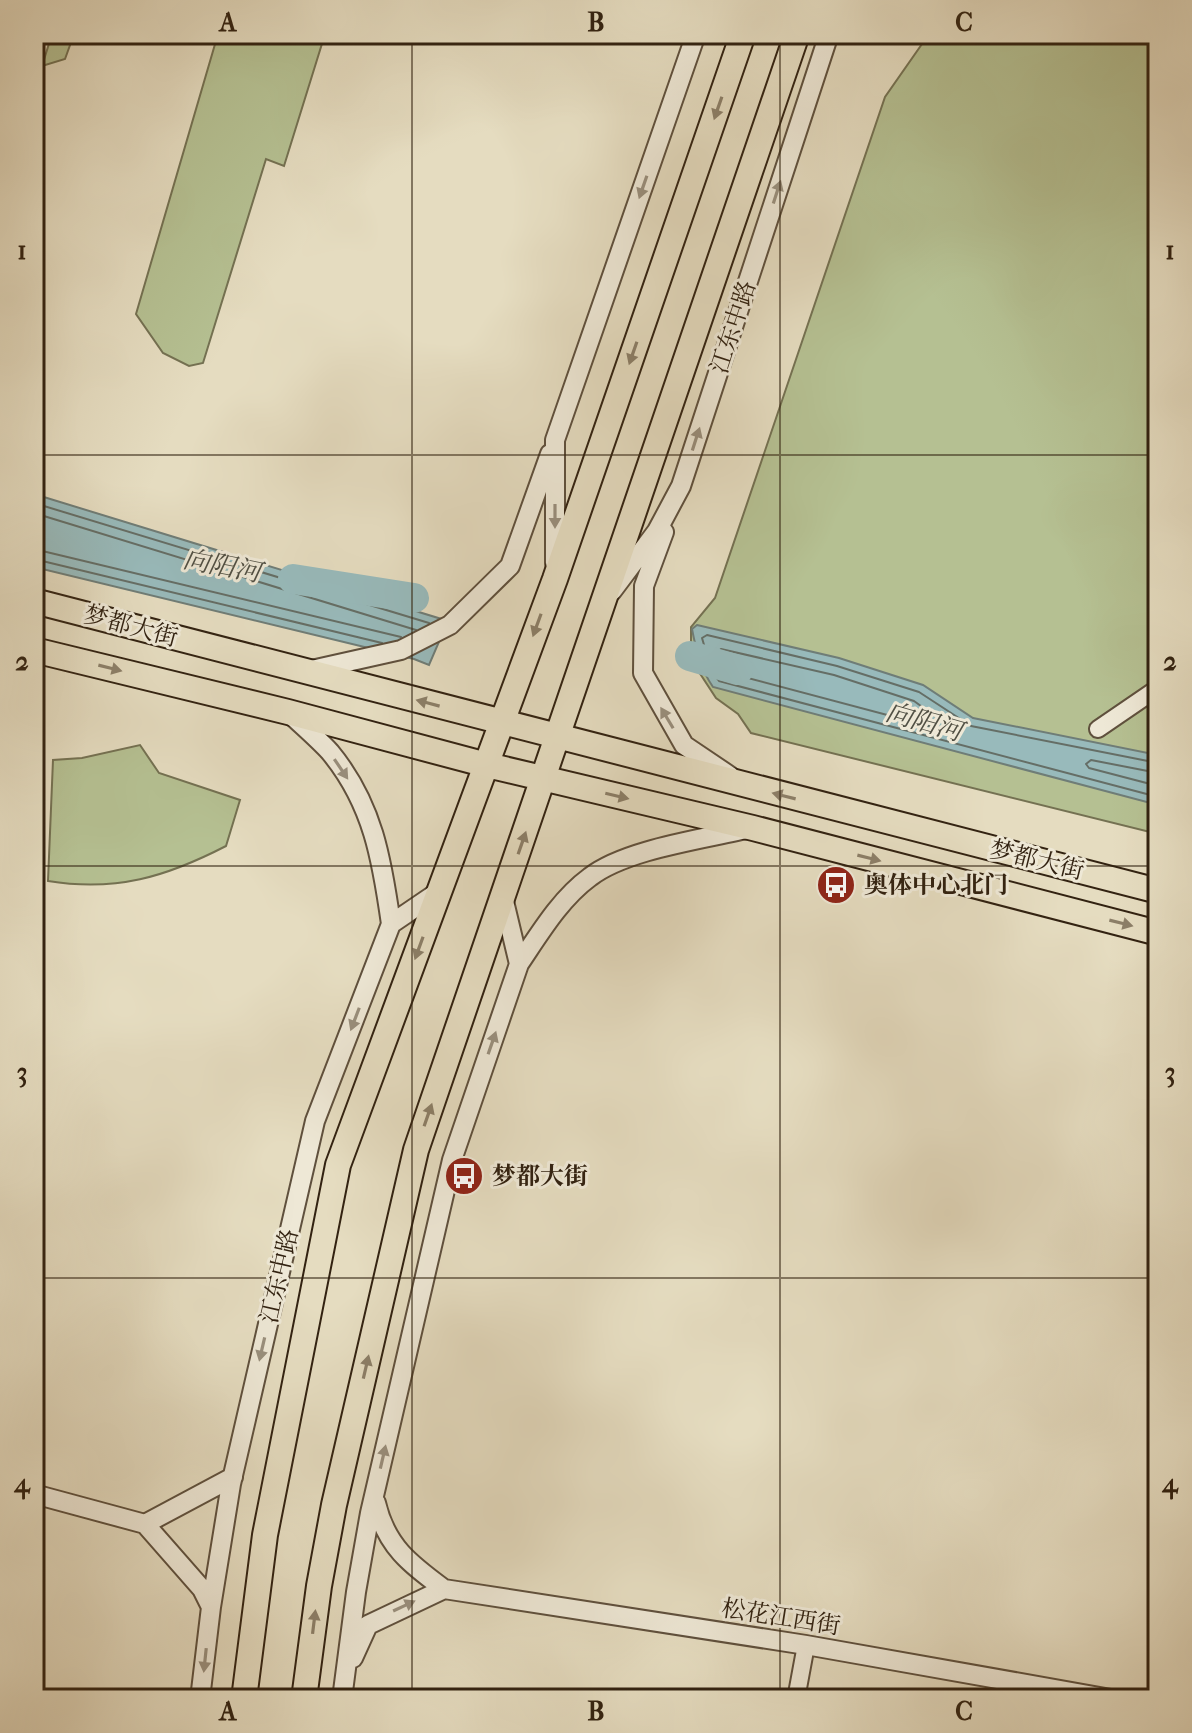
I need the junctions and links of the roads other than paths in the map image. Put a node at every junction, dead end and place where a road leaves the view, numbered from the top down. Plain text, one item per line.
1 (696, 34) edge
2 (743, 34) edge
3 (797, 34) edge
4 (829, 34) edge
5 (555, 440) junction
6 (681, 486) junction
7 (555, 579) junction
8 (34, 601) edge
9 (603, 603) junction
10 (34, 650) edge
11 (305, 671) junction
12 (1158, 688) edge
13 (288, 712) junction
14 (503, 723) junction
15 (1098, 729) dead end
16 (558, 738) junction
17 (487, 765) junction
18 (544, 779) junction
19 (746, 786) junction
20 (753, 828) junction
21 (441, 890) junction
22 (1158, 891) edge
23 (503, 897) junction
24 (391, 924) junction
25 (1158, 933) edge
26 (519, 964) junction
27 (233, 1477) junction
28 (34, 1494) edge
29 (375, 1496) junction
30 (145, 1524) junction
31 (444, 1589) junction
32 (211, 1607) junction
33 (806, 1645) junction
34 (344, 1679) junction
35 (200, 1699) edge
36 (244, 1699) edge
37 (304, 1699) edge
38 (342, 1699) edge
39 (796, 1699) edge
40 (1111, 1699) edge

1 -> 5 street, 江东中路
2 -> 7 main road, 江东中路
3 - 9 main road, 江东中路
6 -> 4 street, 江东中路
5 -> 7 street, 江东中路
5 - 11 street
6 - 9 street, 江东中路
19 -> 6 street
7 -> 14 main road, 江东中路
8 - 11 main road, 梦都大街
9 - 16 main road, 江东中路
10 -> 13 main road, 梦都大街
14 -> 11 main road, 梦都大街
12 - 15 street
13 - 17 main road, 梦都大街
13 -> 24 street
14 - 16 main road, 梦都大街
14 - 17 main road, 江东中路
16 - 18 main road, 江东中路
16 - 19 main road, 梦都大街
17 - 18 main road, 梦都大街
17 - 21 main road, 江东中路
18 -> 20 main road, 梦都大街
23 -> 18 main road, 江东中路
22 -> 19 main road, 梦都大街
20 -> 25 main road, 梦都大街
20 - 26 street
21 - 24 street
21 -> 36 main road, 江东中路
23 - 26 street
37 -> 23 main road, 江东中路
24 -> 27 street, 江东中路
29 -> 26 street
27 - 30 street
27 - 32 street, 江东中路
28 - 30 street
29 - 31 street
29 - 34 street
30 - 32 street
31 - 33 street, 松花江西街
34 -> 31 street
32 -> 35 street, 江东中路
33 - 39 street
33 - 40 street, 松花江西街
34 - 38 street

